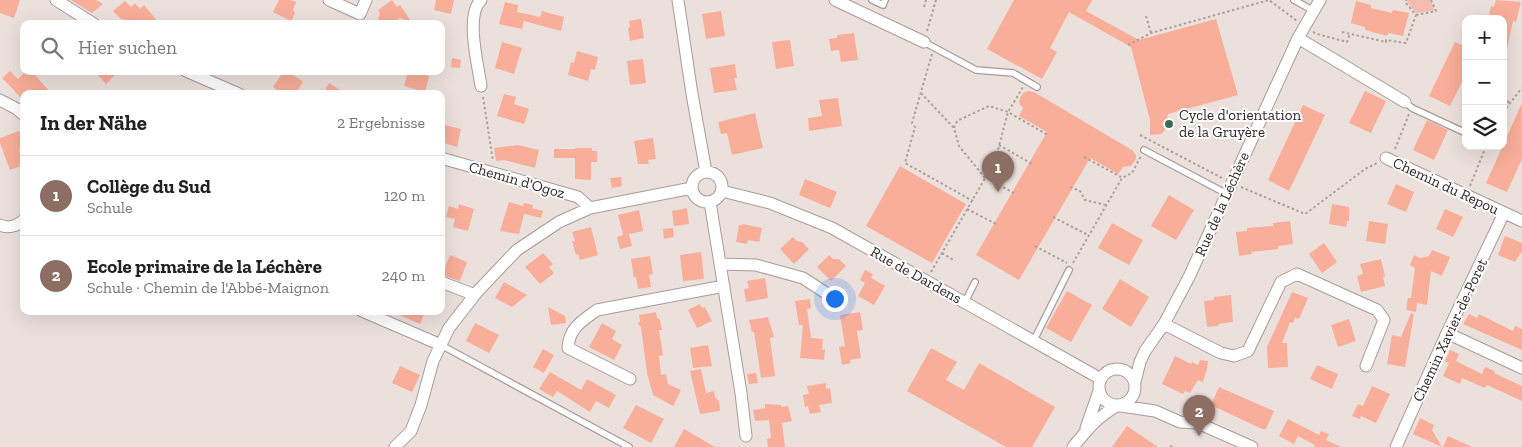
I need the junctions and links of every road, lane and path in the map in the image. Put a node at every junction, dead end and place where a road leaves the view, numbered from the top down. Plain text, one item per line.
1 (56, 0) edge
2 (329, 0) edge
3 (366, 0) edge
4 (481, 0) edge
5 (678, 0) edge
6 (835, 0) edge
7 (872, 0) edge
8 (885, 0) edge
9 (926, 0) edge
10 (936, 0) edge
11 (1294, 0) edge
12 (1320, 0) edge
13 (1406, 0) edge
14 (1431, 0) edge
15 (924, 7) dead end
16 (1314, 11) junction
17 (1416, 15) junction
18 (1146, 16) dead end
19 (88, 20) edge
20 (1304, 27) junction
21 (1342, 32) dead end
22 (1151, 33) junction
23 (1350, 33) junction
24 (1298, 38) junction
25 (929, 45) junction
26 (1128, 45) dead end
27 (195, 75) edge
28 (1027, 81) junction
29 (481, 86) joint
30 (1037, 87) dead end
31 (1522, 88) edge
32 (230, 90) edge
33 (921, 93) junction
34 (0, 100) edge
35 (1507, 101) edge
36 (1405, 102) joint
37 (1510, 103) junction
38 (1507, 107) edge
39 (20, 112) edge
40 (1008, 112) junction
41 (1408, 116) dead end
42 (954, 128) junction
43 (1462, 130) edge
44 (1140, 135) dead end
45 (1048, 136) dead end
46 (999, 145) junction
47 (1144, 150) joint
48 (1484, 151) dead end
49 (1084, 157) dead end
50 (445, 159) edge
51 (1389, 159) junction
52 (1032, 164) dead end
53 (706, 172) junction
54 (496, 174) junction
55 (985, 178) junction
56 (1122, 178) junction
57 (1225, 180) dead end
58 (1070, 187) dead end
59 (1241, 187) dead end
60 (692, 188) junction
61 (722, 191) junction
62 (1015, 194) dead end
63 (1226, 194) junction
64 (1466, 195) junction
65 (973, 201) junction
66 (710, 202) junction
67 (1106, 205) junction
68 (590, 208) junction
69 (967, 209) junction
70 (1504, 212) junction
71 (1053, 216) dead end
72 (1522, 221) edge
73 (20, 223) edge
74 (0, 225) edge
75 (998, 225) dead end
76 (1089, 236) junction
77 (1035, 246) dead end
78 (942, 253) junction
79 (955, 261) dead end
80 (720, 264) junction
81 (1069, 270) dead end
82 (930, 274) dead end
83 (976, 282) dead end
84 (445, 284) edge
85 (724, 286) junction
86 (475, 295) junction
87 (832, 297) dead end
88 (965, 302) junction
89 (371, 315) edge
90 (1164, 324) junction
91 (1447, 333) junction
92 (1034, 340) junction
93 (441, 345) junction
94 (1145, 351) junction
95 (1366, 366) dead end
96 (1522, 368) edge
97 (1112, 369) junction
98 (1101, 378) junction
99 (630, 379) dead end
100 (1136, 383) junction
101 (1099, 391) junction
102 (1119, 406) junction
103 (1155, 411) junction
104 (746, 436) dead end
105 (1082, 436) junction
106 (1174, 444) dead end
107 (395, 447) edge
108 (629, 447) edge
109 (1073, 447) edge
110 (1170, 447) edge
111 (1252, 447) edge
112 (1396, 447) edge

1 - 19 street
2 - 3 street
4 - 29 street
5 - 53 street
6 - 25 street
7 - 8 lane
9 - 15 path
10 - 25 path
11 - 16 lane
12 - 16 street, Rue de la Léchère
13 - 17 path
14 - 17 path
16 - 20 street, Rue de la Léchère
17 - 23 path
18 - 22 path
20 - 22 path
20 - 23 path
20 - 24 street, Rue de la Léchère
21 - 23 path
22 - 26 path
24 - 36 street
24 - 63 street, Rue de la Léchère
25 - 28 lane
25 - 33 path
27 - 32 street
28 - 30 lane
28 - 40 path
29 - 54 path
31 - 37 path
33 - 42 path
33 - 65 path
34 - 39 street
35 - 37 path
36 - 43 lane
37 - 38 path
40 - 42 path
40 - 45 path
40 - 46 path
41 - 51 path
42 - 55 path
44 - 57 path
46 - 52 path
46 - 55 path
47 - 56 path
47 - 63 lane
48 - 64 path
49 - 56 path
50 - 54 street, Chemin d'Ogoz
51 - 59 path, Chemin du Repou
51 - 64 street, Chemin du Repou
53 - 60 street
53 - 61 street
54 - 68 street, Chemin d'Ogoz
55 - 62 path
55 - 65 path
56 - 67 path
58 - 67 path
60 - 66 street
60 - 68 street
61 - 66 street
61 - 88 street, Rue de Dardens
63 - 90 street, Rue de la Léchère
64 - 70 street, Chemin du Repou
65 - 69 path
66 - 80 street
67 - 76 path
68 - 86 street
69 - 75 path
69 - 78 path
70 - 72 street, Chemin du Repou
70 - 91 street, Chemin Xavier-de-Poret
71 - 76 path
73 - 74 street
76 - 77 path
78 - 79 path
78 - 82 path
80 - 85 street
80 - 87 street
81 - 92 lane
83 - 88 lane
84 - 86 street
85 - 99 street
85 - 104 street
86 - 93 street
88 - 92 street, Rue de Dardens
89 - 93 street
90 - 94 street, Rue de la Léchère
90 - 95 street
91 - 96 street
91 - 112 street, Chemin Xavier-de-Poret
92 - 98 street, Rue de Dardens
93 - 107 street
93 - 108 lane
94 - 97 street, Rue de la Léchère
94 - 100 street, Rue de la Léchère
97 - 98 street
97 - 100 street
98 - 101 street
100 - 102 street
100 - 103 street
101 - 102 street
101 - 105 street
102 - 103 street
102 - 105 street
103 - 111 street
105 - 109 street
106 - 110 path

